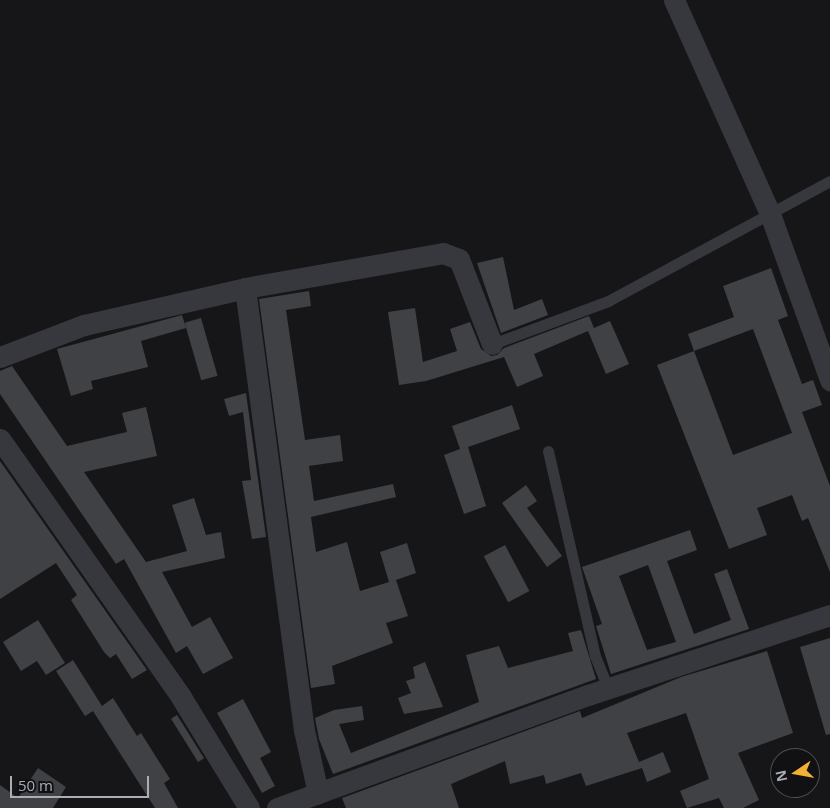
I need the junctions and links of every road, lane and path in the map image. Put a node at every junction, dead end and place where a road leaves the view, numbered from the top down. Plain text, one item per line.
1 (674, 0) edge
2 (830, 181) edge
3 (770, 214) junction
4 (245, 288) junction
5 (492, 344) joint
6 (0, 357) edge
7 (830, 380) edge
8 (0, 439) edge
9 (548, 452) dead end
10 (830, 615) edge
11 (608, 688) junction
12 (318, 793) junction
13 (249, 808) edge
14 (277, 808) edge

1 - 3 street
2 - 3 lane
3 - 5 lane
3 - 7 street
4 - 5 street
4 - 6 street
4 - 12 street
8 - 13 street
9 - 11 lane
10 - 11 street
11 - 12 street
12 - 14 street

